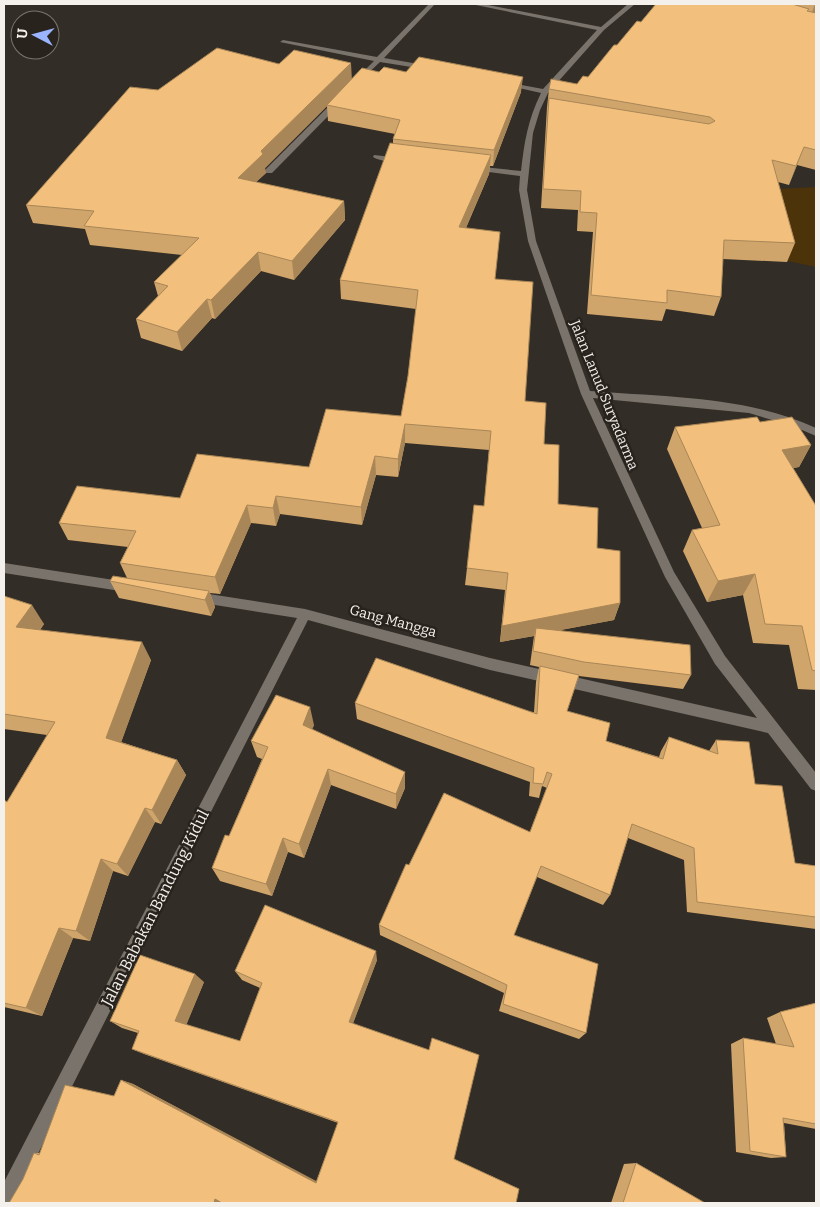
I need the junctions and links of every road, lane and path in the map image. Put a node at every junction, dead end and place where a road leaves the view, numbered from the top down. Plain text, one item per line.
1 (432, 4) edge
2 (474, 4) edge
3 (632, 4) edge
4 (602, 28) junction
5 (283, 42) dead end
6 (381, 58) junction
7 (439, 70) edge
8 (496, 82) edge
9 (349, 90) edge
10 (545, 92) junction
11 (343, 96) edge
12 (377, 157) dead end
13 (415, 161) edge
14 (463, 167) edge
15 (269, 172) dead end
16 (525, 174) junction
17 (586, 394) junction
18 (816, 432) edge
19 (4, 568) edge
20 (140, 589) edge
21 (179, 595) edge
22 (305, 614) junction
23 (770, 726) junction
24 (816, 784) edge
25 (4, 1201) edge

1 - 6 street
2 - 4 street
3 - 4 street, Jalan Lanud Suryadarma
4 - 10 street, Jalan Lanud Suryadarma
5 - 6 street
6 - 7 street
6 - 9 street
8 - 10 street
10 - 16 street, Jalan Lanud Suryadarma
11 - 15 street
12 - 13 street
14 - 16 street
16 - 17 street, Jalan Lanud Suryadarma
17 - 18 street
17 - 23 street, Jalan Lanud Suryadarma
19 - 20 street
21 - 22 street, Gang Mangga
22 - 23 street, Gang Mangga
22 - 25 street, Jalan Babakan Bandung Kidul
23 - 24 street, Jalan Lanud Suryadarma

